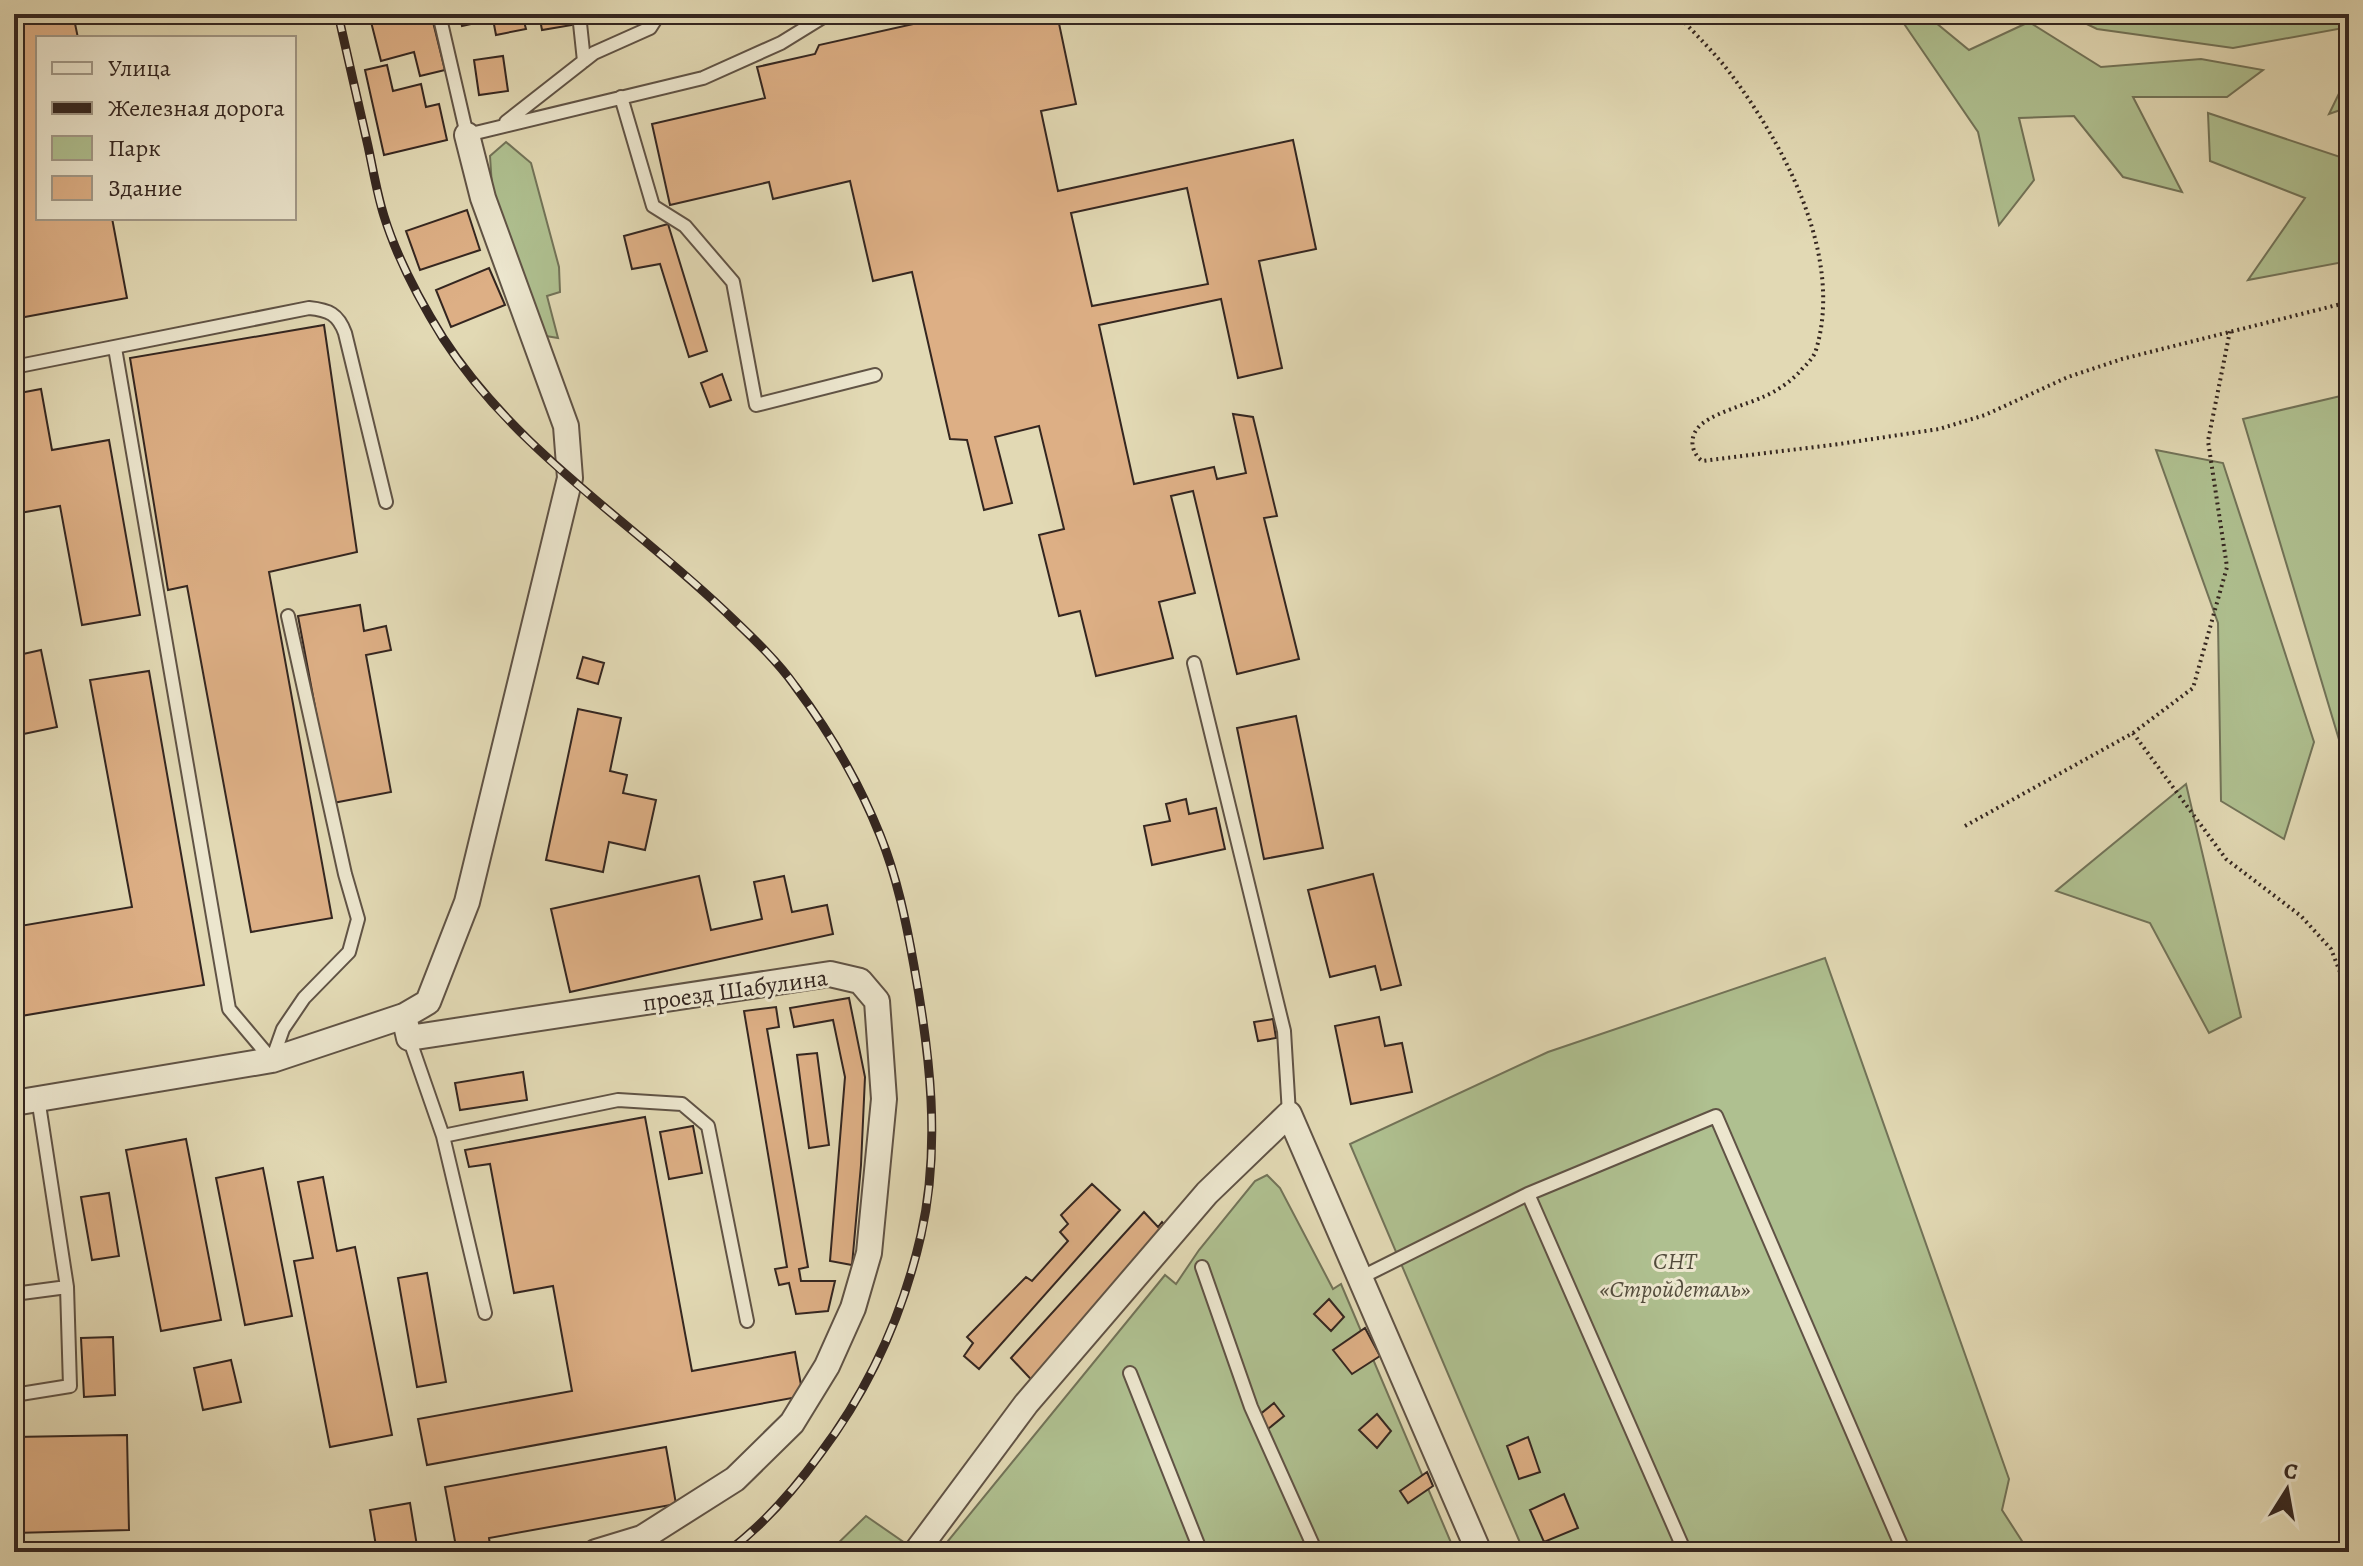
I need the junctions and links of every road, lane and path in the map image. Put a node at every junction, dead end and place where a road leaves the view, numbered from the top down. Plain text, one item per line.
1 (439, 14) edge
2 (579, 14) edge
3 (659, 14) edge
4 (828, 14) edge
5 (1677, 14) edge
6 (584, 61) junction
7 (621, 97) junction
8 (501, 127) junction
9 (467, 135) junction
10 (2349, 302) edge
11 (2230, 331) junction
12 (115, 348) junction
13 (14, 367) edge
14 (875, 375) dead end
15 (386, 502) dead end
16 (288, 616) dead end
17 (1194, 663) dead end
18 (2133, 733) junction
19 (1965, 826) dead end
20 (2349, 995) edge
21 (406, 1027) junction
22 (272, 1060) junction
23 (26, 1100) edge
24 (1289, 1114) junction
25 (443, 1136) junction
26 (1528, 1194) junction
27 (1202, 1267) dead end
28 (1360, 1278) junction
29 (67, 1287) junction
30 (14, 1294) edge
31 (485, 1313) dead end
32 (747, 1321) dead end
33 (1130, 1373) dead end
34 (14, 1395) edge
35 (596, 1552) edge
36 (916, 1552) edge
37 (1201, 1552) edge
38 (1316, 1552) edge
39 (1479, 1552) edge
40 (1685, 1552) edge
41 (1904, 1552) edge

1 - 9 lane
2 - 6 lane
3 - 6 lane
4 - 7 lane
5 - 11 path
6 - 8 lane
7 - 8 lane
7 - 14 lane
8 - 9 lane
9 - 21 street
10 - 11 path
11 - 18 path
12 - 13 lane
12 - 15 lane
12 - 22 lane
16 - 22 lane
17 - 24 lane
18 - 19 path
18 - 20 path
21 - 22 street
21 - 25 lane
21 - 35 street, проезд Шабулина
22 - 23 street
23 - 29 lane
24 - 28 street
24 - 36 street
25 - 31 lane
25 - 32 lane
26 - 28 lane
26 - 40 lane
26 - 41 lane
27 - 38 lane
28 - 39 street
29 - 30 lane
29 - 34 lane
33 - 37 lane

